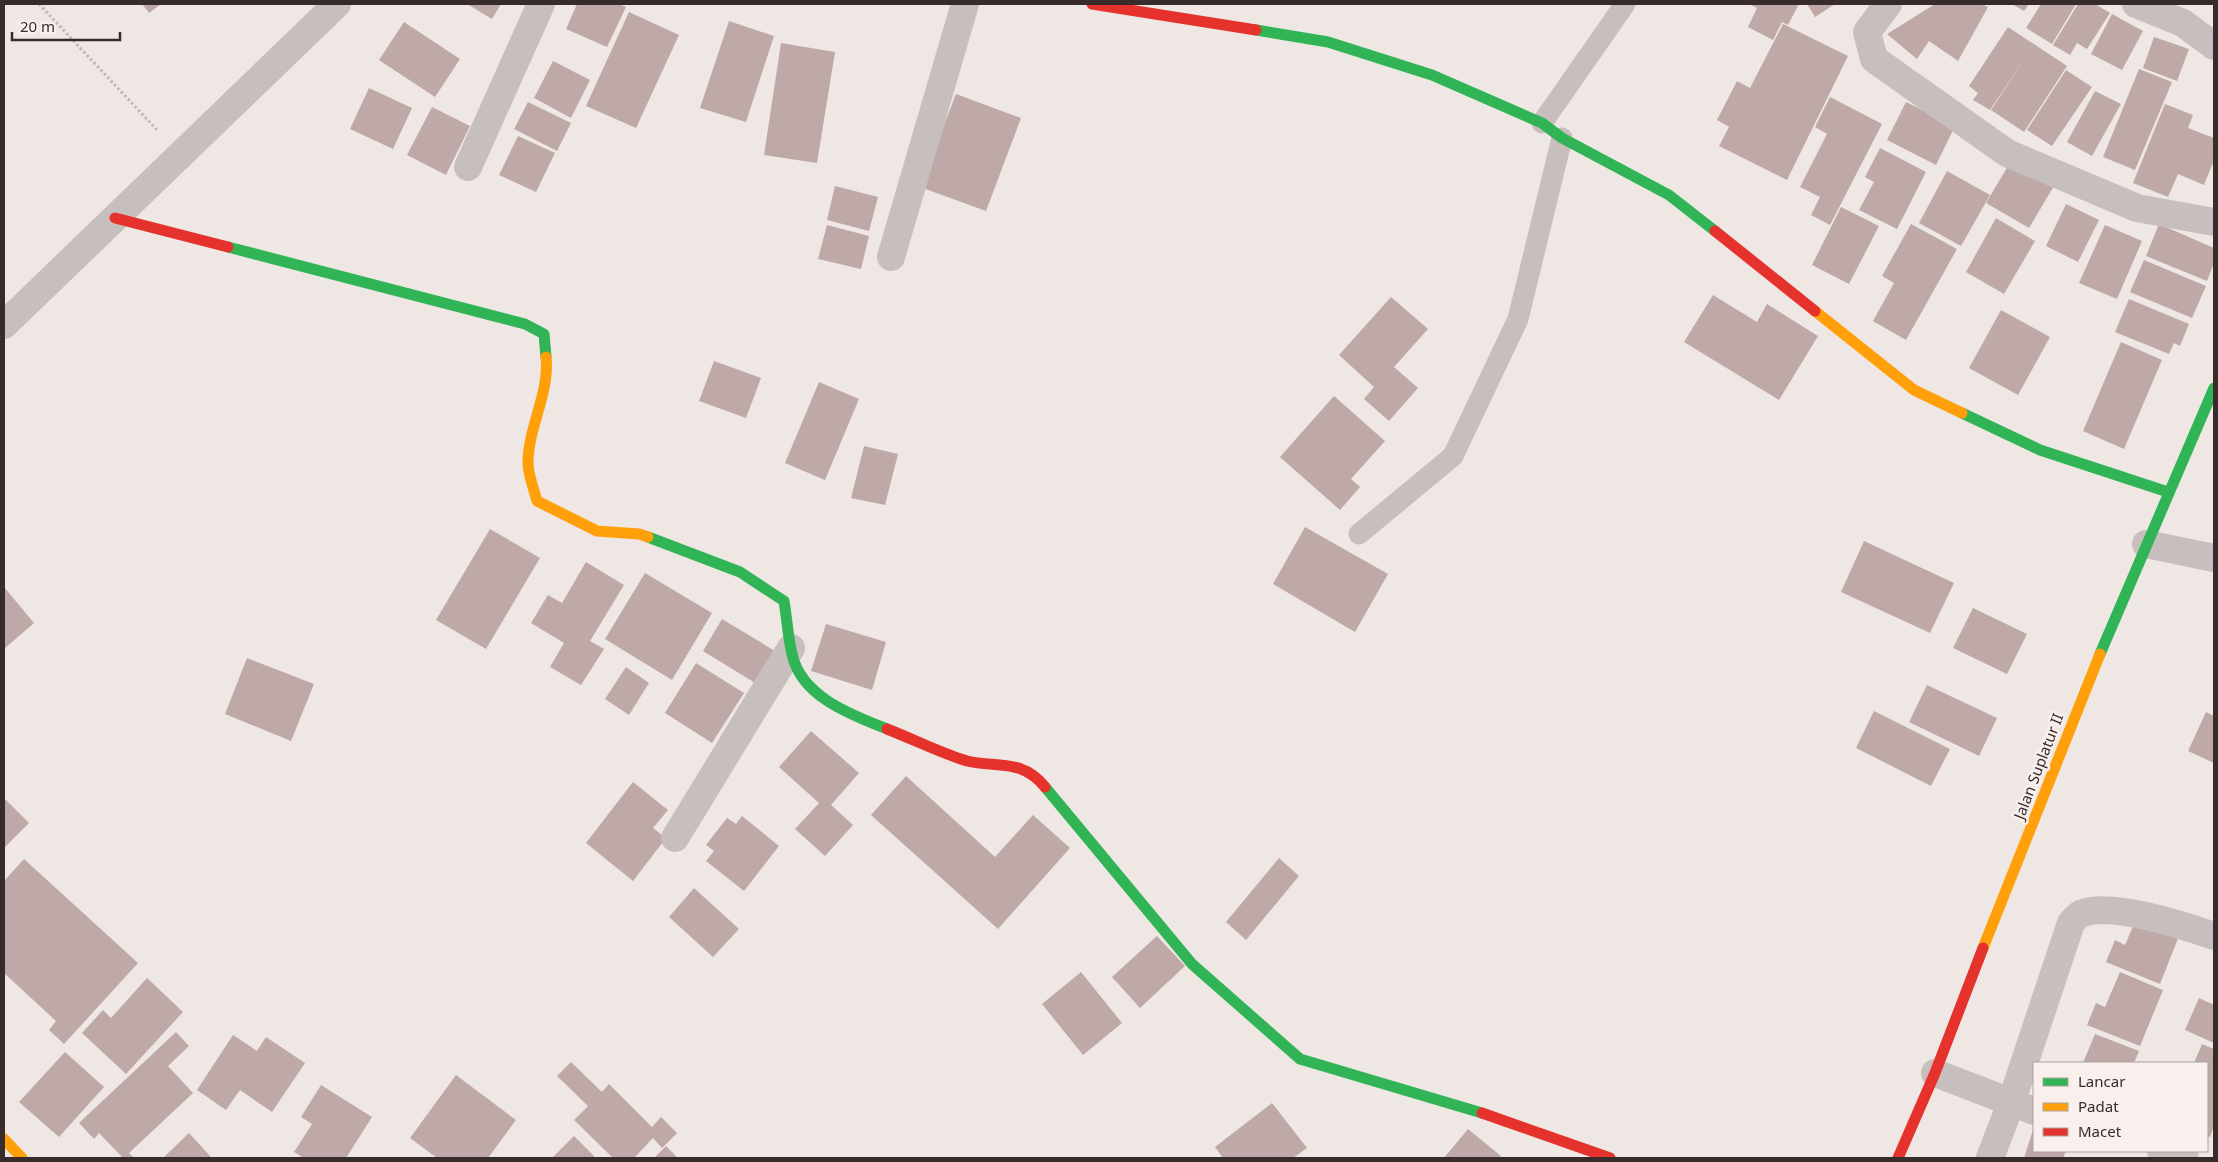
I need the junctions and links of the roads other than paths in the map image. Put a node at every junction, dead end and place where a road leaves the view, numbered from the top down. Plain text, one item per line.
1 (337, 4) edge
2 (541, 4) edge
3 (965, 4) edge
4 (1092, 4) edge
5 (1625, 4) edge
6 (1888, 4) edge
7 (2136, 4) edge
8 (2214, 46) edge
9 (1542, 123) junction
10 (1562, 138) junction
11 (468, 167) dead end
12 (115, 218) junction
13 (2214, 222) edge
14 (891, 257) dead end
15 (4, 325) edge
16 (2214, 388) edge
17 (2168, 492) junction
18 (1359, 534) dead end
19 (2146, 544) junction
20 (2214, 558) edge
21 (791, 648) junction
22 (675, 838) dead end
23 (2214, 936) edge
24 (2034, 1062) edge
25 (2033, 1066) edge
26 (1935, 1073) junction
27 (2023, 1107) edge
28 (4, 1139) edge
29 (2164, 1152) edge
30 (22, 1158) edge
31 (1610, 1158) edge
32 (1898, 1158) edge
33 (1990, 1158) edge
34 (2184, 1158) edge

1 - 12 street
2 - 11 street
3 - 14 street
4 - 9 main road
5 - 9 lane
6 - 13 street
7 - 8 street
9 - 10 main road
10 - 17 main road
10 - 18 lane
12 - 15 street
12 - 21 main road
16 - 17 main road, Jalan Suplatur II
17 - 19 main road, Jalan Suplatur II
19 - 20 street
19 - 26 main road, Jalan Suplatur II
21 - 22 street
21 - 31 main road
23 - 24 street
25 - 27 street
26 - 27 street
26 - 32 main road, Jalan Suplatur II
27 - 33 street
28 - 30 main road
29 - 34 street

